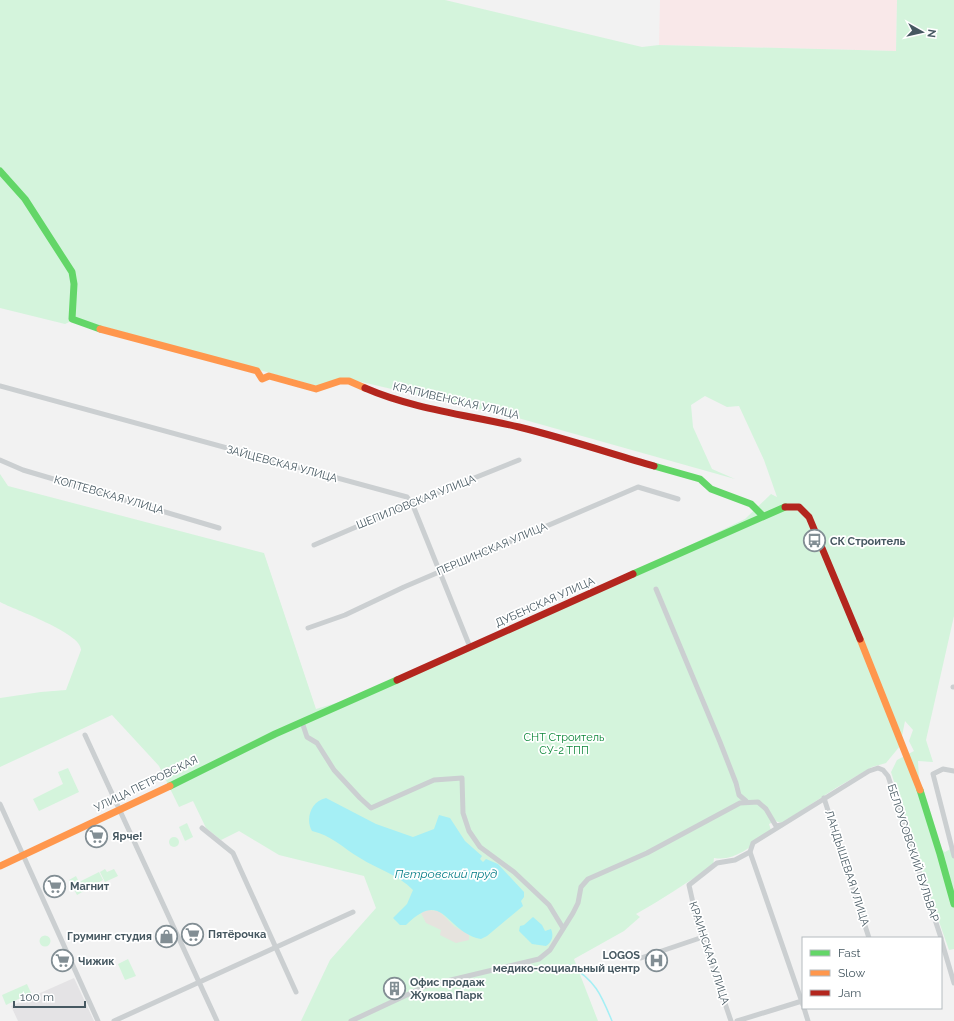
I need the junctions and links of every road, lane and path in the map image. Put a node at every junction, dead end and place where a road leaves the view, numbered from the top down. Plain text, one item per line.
1 (0, 171) edge
2 (0, 386) edge
3 (0, 460) edge
4 (520, 460) dead end
5 (678, 499) dead end
6 (412, 503) junction
7 (762, 516) junction
8 (219, 528) dead end
9 (314, 545) dead end
10 (440, 571) junction
11 (656, 589) dead end
12 (308, 628) dead end
13 (470, 647) junction
14 (302, 722) junction
15 (84, 735) dead end
16 (954, 771) edge
17 (824, 798) junction
18 (746, 801) junction
19 (0, 804) edge
20 (120, 809) junction
21 (782, 824) junction
22 (202, 828) dead end
23 (750, 852) junction
24 (22, 855) junction
25 (954, 856) edge
26 (0, 866) edge
27 (954, 904) edge
28 (353, 912) dead end
29 (563, 928) junction
30 (703, 937) junction
31 (870, 937) edge
32 (940, 937) edge
33 (942, 944) edge
34 (275, 948) junction
35 (954, 957) edge
36 (641, 958) dead end
37 (945, 958) edge
38 (198, 982) junction
39 (954, 983) edge
40 (296, 992) dead end
41 (802, 1002) edge
42 (802, 1005) edge
43 (804, 1009) edge
44 (98, 1021) edge
45 (114, 1021) edge
46 (217, 1021) edge
47 (351, 1021) edge
48 (731, 1021) edge
49 (738, 1021) edge
50 (808, 1021) edge

1 - 7 street, КРАПИВЕНСКАЯ УЛИЦА
2 - 6 street, ЗАЙЦЕВСКАЯ УЛИЦА
3 - 8 street, КОПТЕВСКАЯ УЛИЦА
4 - 6 street, ШЕПИЛОВСКАЯ УЛИЦА
5 - 10 street, ПЕРШИНСКАЯ УЛИЦА
6 - 9 street, ШЕПИЛОВСКАЯ УЛИЦА
6 - 10 street
7 - 13 street, ДУБЕНСКАЯ УЛИЦА
7 - 27 street, ДУБЕНСКАЯ УЛИЦА
10 - 12 street, ПЕРШИНСКАЯ УЛИЦА
10 - 13 street
11 - 18 street
13 - 14 street, ДУБЕНСКАЯ УЛИЦА
14 - 20 street, УЛИЦА ПЕТРОВСКАЯ
14 - 29 street
15 - 20 street
16 - 25 street
17 - 21 street
17 - 31 street, ЛАНДЫШЕВАЯ УЛИЦА
17 - 32 street, БЕЛОУСОВСКИЙ БУЛЬВАР
18 - 21 street
18 - 29 street
19 - 24 street
20 - 24 street, УЛИЦА ПЕТРОВСКАЯ
20 - 38 street
21 - 23 street
22 - 34 street
23 - 30 street, КРАИНСКАЯ УЛИЦА
23 - 41 street
24 - 26 street, УЛИЦА ПЕТРОВСКАЯ
24 - 44 street
28 - 34 street
29 - 47 street
30 - 36 street
30 - 48 street, КРАИНСКАЯ УЛИЦА
33 - 37 street, БЕЛОУСОВСКИЙ БУЛЬВАР
34 - 38 street
34 - 40 street
35 - 37 street
37 - 39 street, БЕЛОУСОВСКИЙ БУЛЬВАР
38 - 45 street
38 - 46 street
42 - 49 street
43 - 50 street

